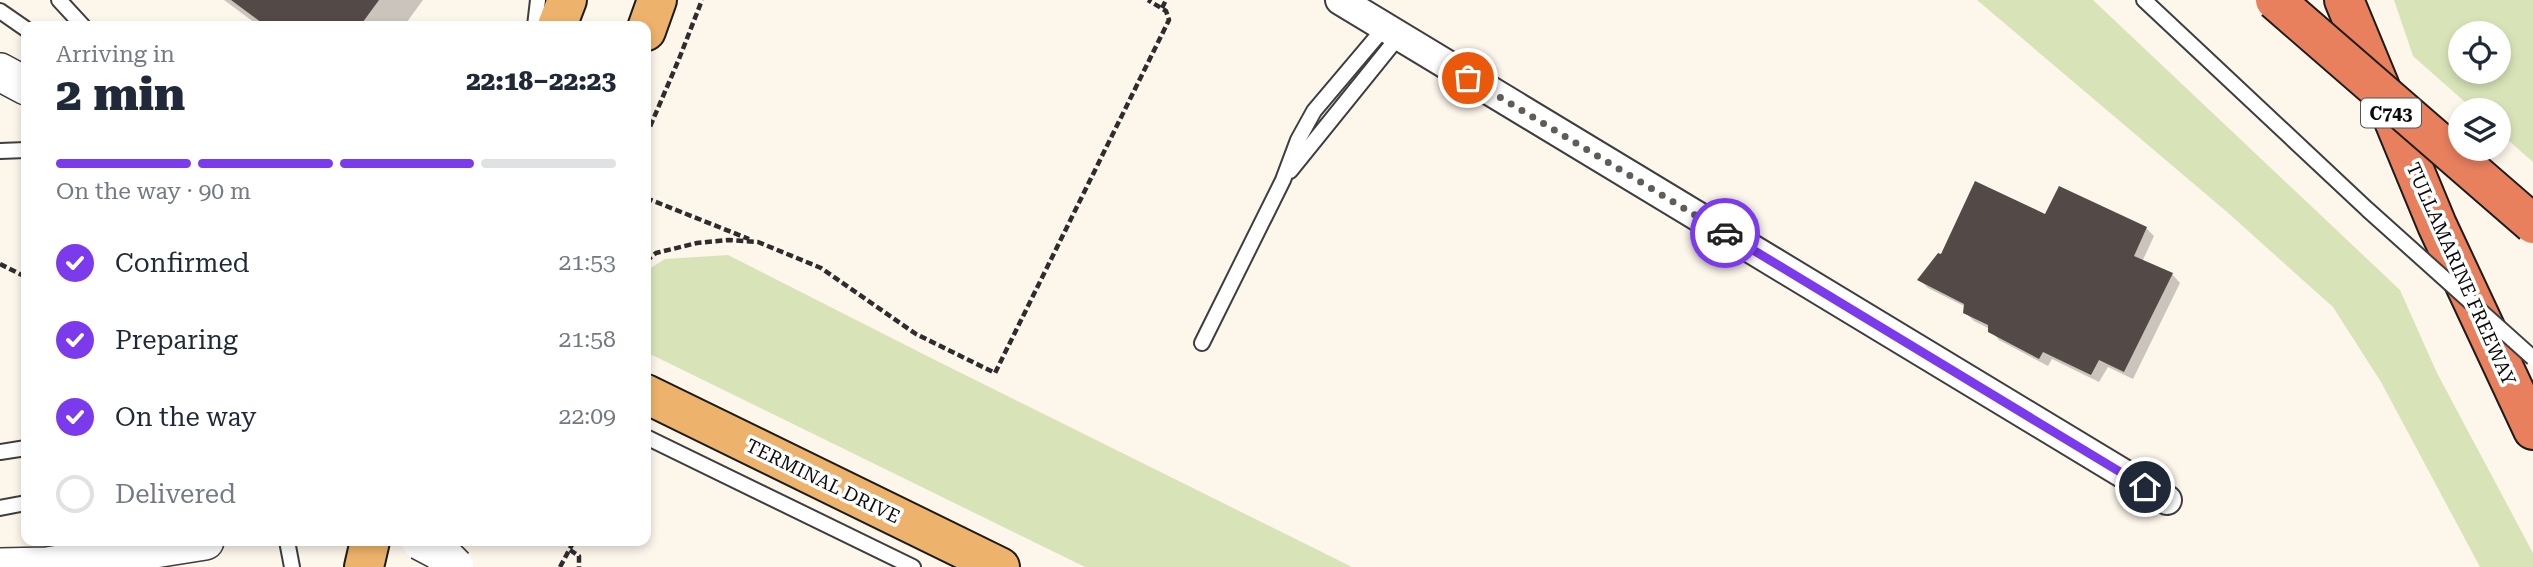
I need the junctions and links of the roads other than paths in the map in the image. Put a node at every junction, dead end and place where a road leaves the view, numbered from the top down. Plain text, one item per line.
1 (60, 0) edge
2 (538, 0) edge
3 (567, 0) edge
4 (657, 0) edge
5 (1340, 0) edge
6 (2144, 0) edge
7 (2275, 0) edge
8 (2344, 0) edge
9 (0, 11) edge
10 (79, 21) edge
11 (536, 21) edge
12 (559, 21) edge
13 (650, 21) edge
14 (21, 26) edge
15 (1392, 32) junction
16 (0, 72) edge
17 (21, 83) edge
18 (21, 150) edge
19 (0, 151) edge
20 (2533, 223) edge
21 (1202, 343) dead end
22 (2533, 358) edge
23 (651, 396) edge
24 (2533, 430) edge
25 (651, 439) edge
26 (21, 449) edge
27 (0, 452) edge
28 (2167, 500) dead end
29 (21, 504) edge
30 (0, 508) edge
31 (174, 546) edge
32 (288, 546) edge
33 (369, 546) edge
34 (430, 546) edge
35 (450, 546) edge
36 (0, 566) edge
37 (46, 567) edge
38 (292, 567) edge
39 (364, 567) edge
40 (444, 567) edge
41 (455, 567) edge
42 (913, 567) edge
43 (1000, 567) edge

1 - 10 lane
2 - 11 lane
3 - 12 main road
4 - 13 main road
5 - 15 street
6 - 22 lane, bridge
7 - 20 highway, bridge
8 - 24 highway, TULLAMARINE FREEWAY / C743
9 - 14 lane
15 - 21 lane
15 - 28 street
16 - 17 street
18 - 19 lane
23 - 43 main road, TERMINAL DRIVE
25 - 42 lane
26 - 27 lane
29 - 30 lane
31 - 37 street
32 - 38 lane
33 - 39 main road
34 - 41 street, bridge
35 - 40 main road
36 - 37 street

